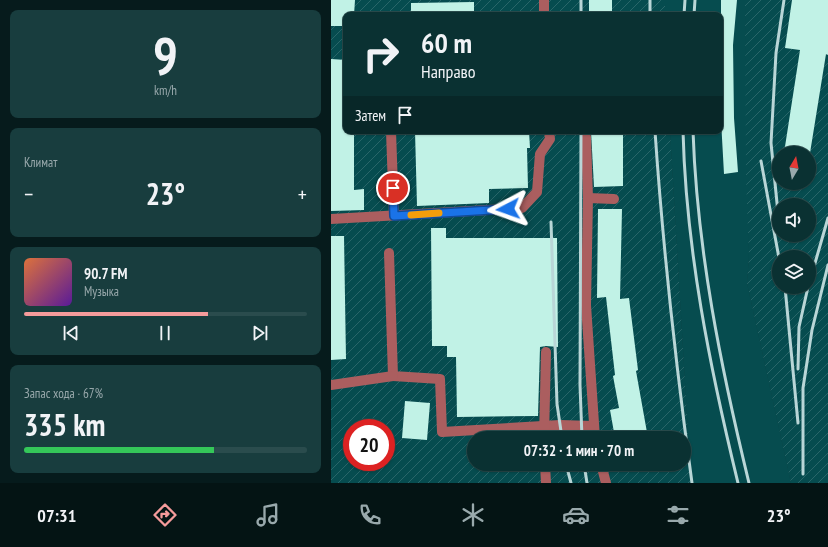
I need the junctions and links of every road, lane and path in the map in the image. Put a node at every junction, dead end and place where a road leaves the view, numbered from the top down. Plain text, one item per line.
1 (543, 0) edge
2 (544, 12) edge
3 (391, 134) edge
4 (549, 134) edge
5 (586, 137) dead end
6 (588, 198) junction
7 (614, 199) dead end
8 (394, 216) junction
9 (331, 220) edge
10 (389, 253) dead end
11 (546, 352) dead end
12 (393, 376) junction
13 (331, 385) edge
14 (543, 426) junction
15 (593, 426) junction
16 (543, 431) edge
17 (594, 431) edge
18 (545, 471) edge
19 (603, 471) edge
20 (546, 483) edge
21 (606, 483) edge

1 - 2 lane
3 - 8 lane
4 - 8 lane
5 - 6 lane
6 - 7 lane
6 - 15 lane
8 - 9 lane
10 - 12 lane
11 - 14 lane
12 - 13 lane
12 - 14 lane
14 - 15 lane
14 - 16 lane
15 - 17 lane
18 - 20 lane
19 - 21 lane

